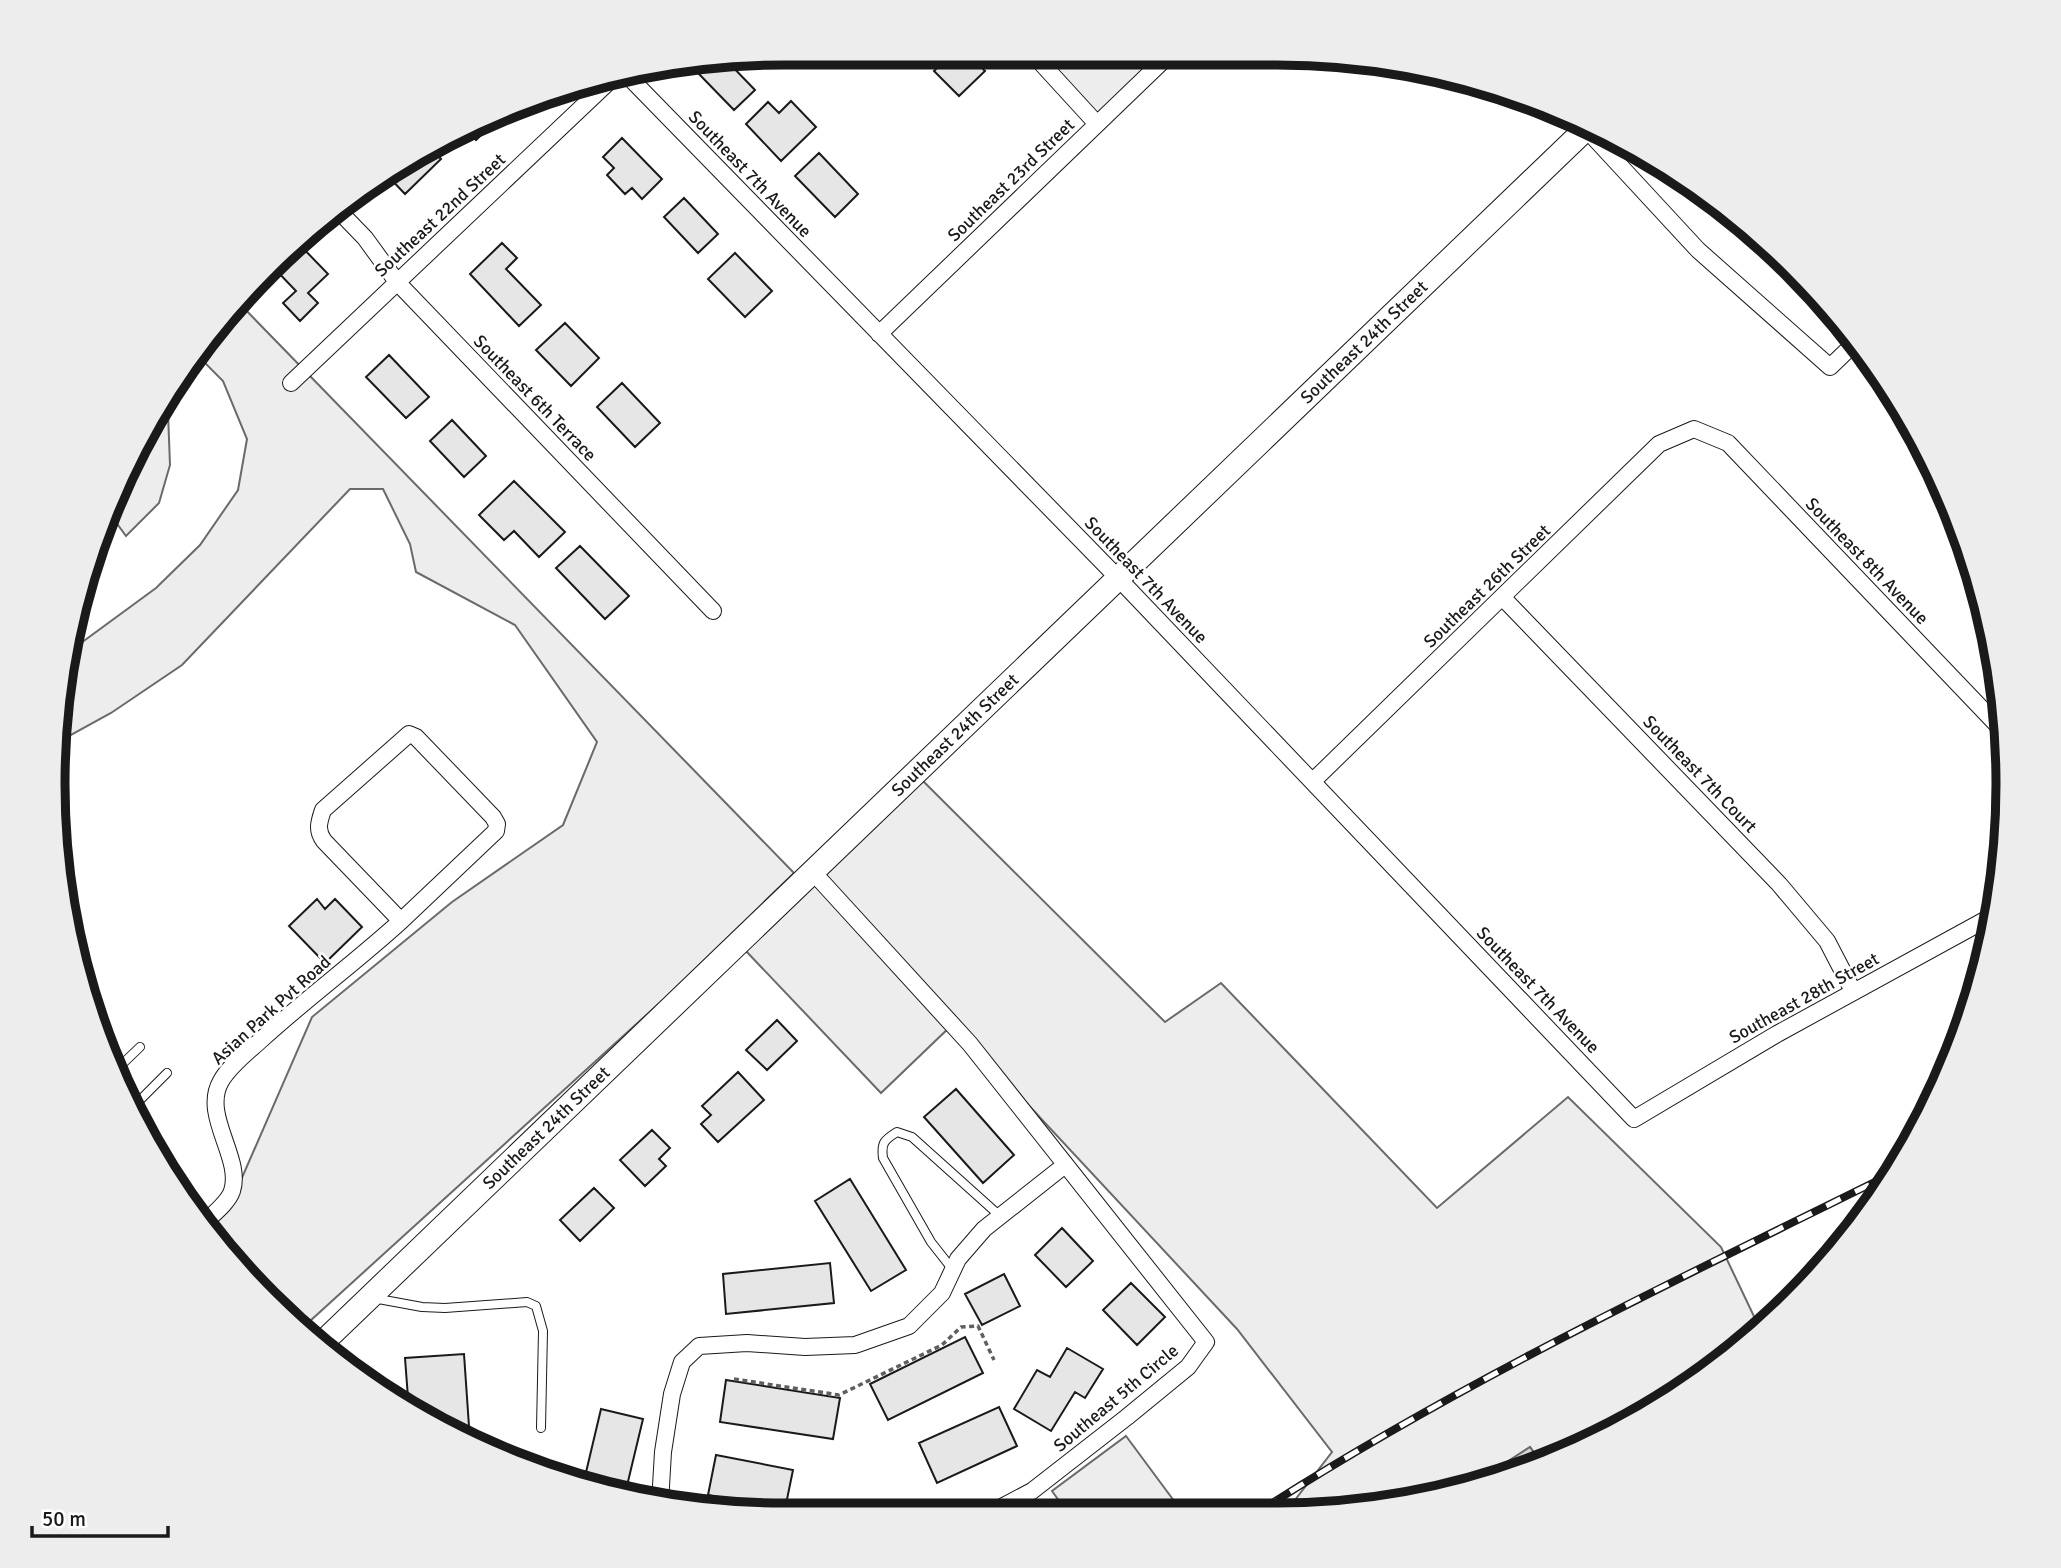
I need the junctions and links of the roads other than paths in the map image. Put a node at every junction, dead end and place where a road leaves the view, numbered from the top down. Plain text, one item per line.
1 (1043, 65) edge
2 (1159, 65) edge
3 (632, 82) edge
4 (602, 88) edge
5 (1097, 124) junction
6 (1582, 133) edge
7 (1602, 143) edge
8 (343, 216) edge
9 (397, 282) junction
10 (879, 334) junction
11 (1850, 348) edge
12 (291, 383) dead end
13 (1694, 429) joint
14 (1119, 579) junction
15 (1503, 598) junction
16 (713, 611) dead end
17 (1993, 722) edge
18 (1313, 781) junction
19 (812, 871) junction
20 (401, 921) junction
21 (1982, 921) edge
22 (1853, 991) junction
23 (140, 1047) dead end
24 (122, 1065) edge
25 (167, 1073) dead end
26 (139, 1101) edge
27 (1634, 1119) joint
28 (1065, 1165) junction
29 (1000, 1216) junction
30 (209, 1217) edge
31 (953, 1270) junction
32 (370, 1297) junction
33 (327, 1339) edge
34 (541, 1428) dead end
35 (661, 1492) edge
36 (1009, 1503) edge

1 - 5 street
2 - 5 street, Southeast 23rd Street
3 - 10 street, Southeast 7th Avenue
4 - 9 street, Southeast 22nd Street
5 - 10 street, Southeast 23rd Street
6 - 14 street, Southeast 24th Street
7 - 11 street
8 - 9 street, Southeast 6th Terrace
9 - 12 street, Southeast 22nd Street
9 - 16 street, Southeast 6th Terrace
10 - 14 street, Southeast 7th Avenue
13 - 15 street, Southeast 26th Street
13 - 17 street, Southeast 8th Avenue
14 - 18 street, Southeast 7th Avenue
14 - 19 street, Southeast 24th Street
15 - 18 street, Southeast 26th Street
15 - 22 street, Southeast 7th Court
18 - 27 street, Southeast 7th Avenue
19 - 28 street, Southeast 5th Circle
19 - 32 street, Southeast 24th Street
20 - 20 street, Asian Park Pvt Road
20 - 30 street, Asian Park Pvt Road
21 - 22 street, Southeast 28th Street
22 - 27 street, Southeast 28th Street
23 - 24 lane
25 - 26 lane
28 - 29 street
28 - 36 street, Southeast 5th Circle
29 - 31 street
29 - 31 lane
31 - 35 street
32 - 33 street, Southeast 24th Street
32 - 34 lane

